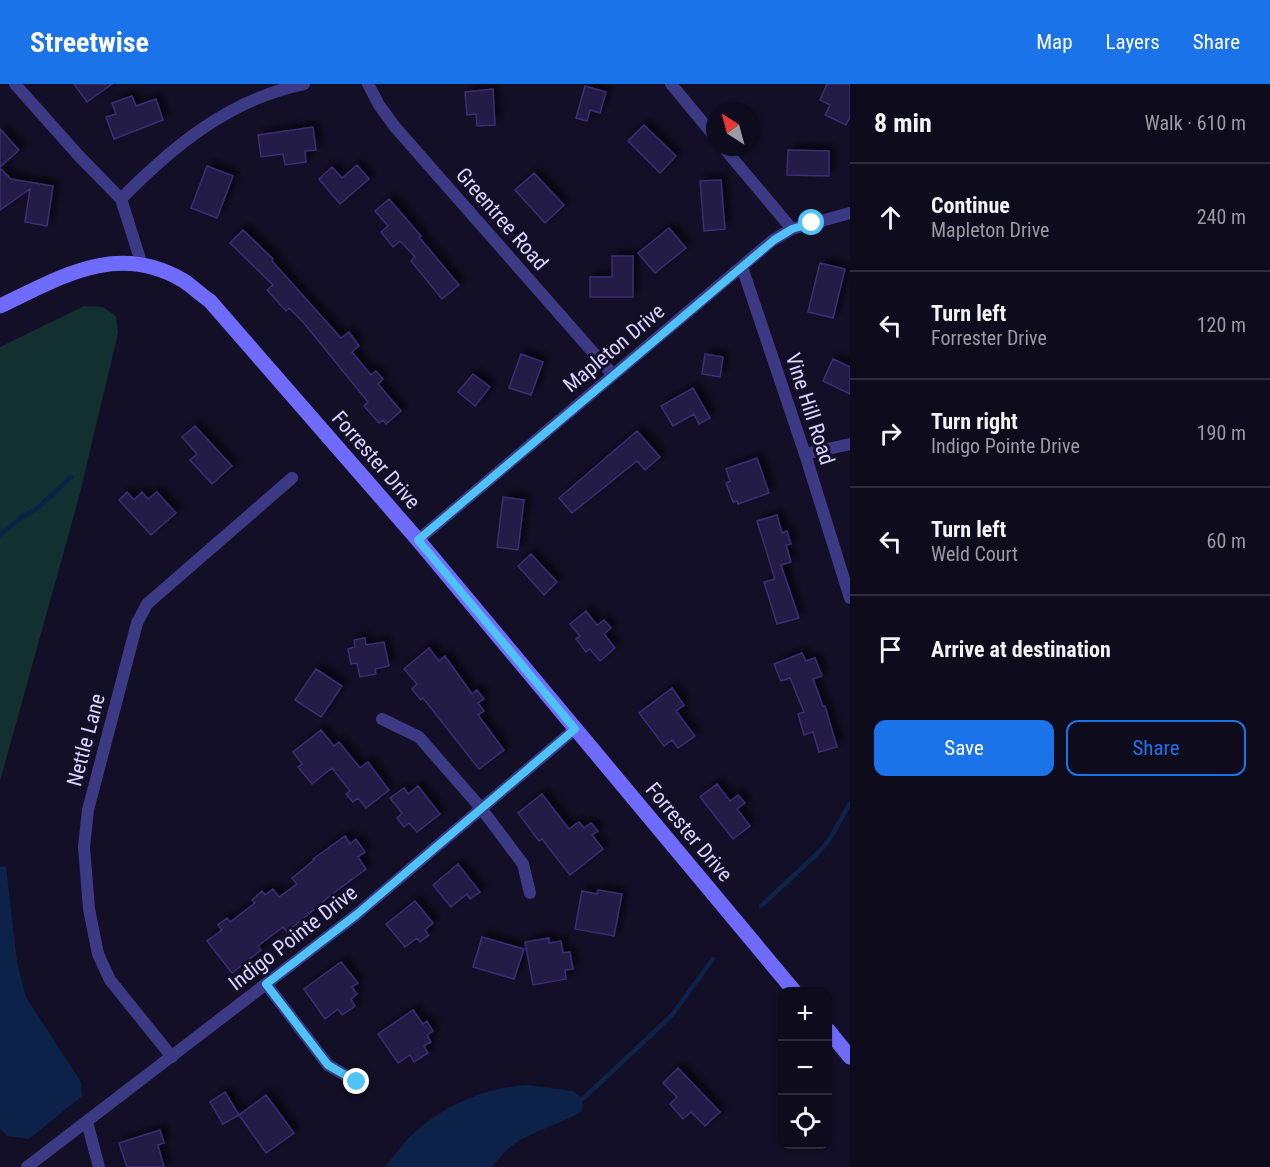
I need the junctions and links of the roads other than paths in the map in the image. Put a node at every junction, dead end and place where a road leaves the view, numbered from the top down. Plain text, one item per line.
1 (15, 84) edge
2 (304, 84) edge
3 (369, 84) edge
4 (671, 84) edge
5 (706, 126) edge
6 (731, 156) edge
7 (121, 199) junction
8 (850, 213) edge
9 (792, 229) junction
10 (142, 265) junction
11 (742, 267) junction
12 (0, 306) edge
13 (613, 375) junction
14 (850, 444) edge
15 (805, 454) junction
16 (292, 478) dead end
17 (418, 540) junction
18 (850, 598) edge
19 (382, 719) dead end
20 (575, 729) junction
21 (481, 808) junction
22 (530, 893) dead end
23 (266, 984) junction
24 (791, 987) edge
25 (832, 1035) edge
26 (172, 1057) junction
27 (850, 1057) edge
28 (357, 1082) dead end
29 (87, 1122) junction
30 (27, 1167) edge
31 (99, 1167) edge

1 - 7 street
2 - 7 street
3 - 13 street, Greentree Road
4 - 5 street
6 - 9 street
7 - 10 street
8 - 9 street, Mapleton Drive
9 - 11 street, Mapleton Drive
10 - 12 street, Forrester Drive
10 - 17 street, Forrester Drive
11 - 13 street, Mapleton Drive
11 - 15 street, Vine Hill Road
13 - 17 street, Mapleton Drive
14 - 15 street
15 - 18 street, Vine Hill Road
16 - 26 street, Nettle Lane
17 - 20 street, Forrester Drive
19 - 21 street
20 - 21 street, Indigo Pointe Drive
20 - 24 street, Forrester Drive
21 - 22 street
21 - 23 street, Indigo Pointe Drive
23 - 26 street, Indigo Pointe Drive
23 - 28 street
25 - 27 street
26 - 29 street, Indigo Pointe Drive
29 - 30 street, Indigo Pointe Drive
29 - 31 street

